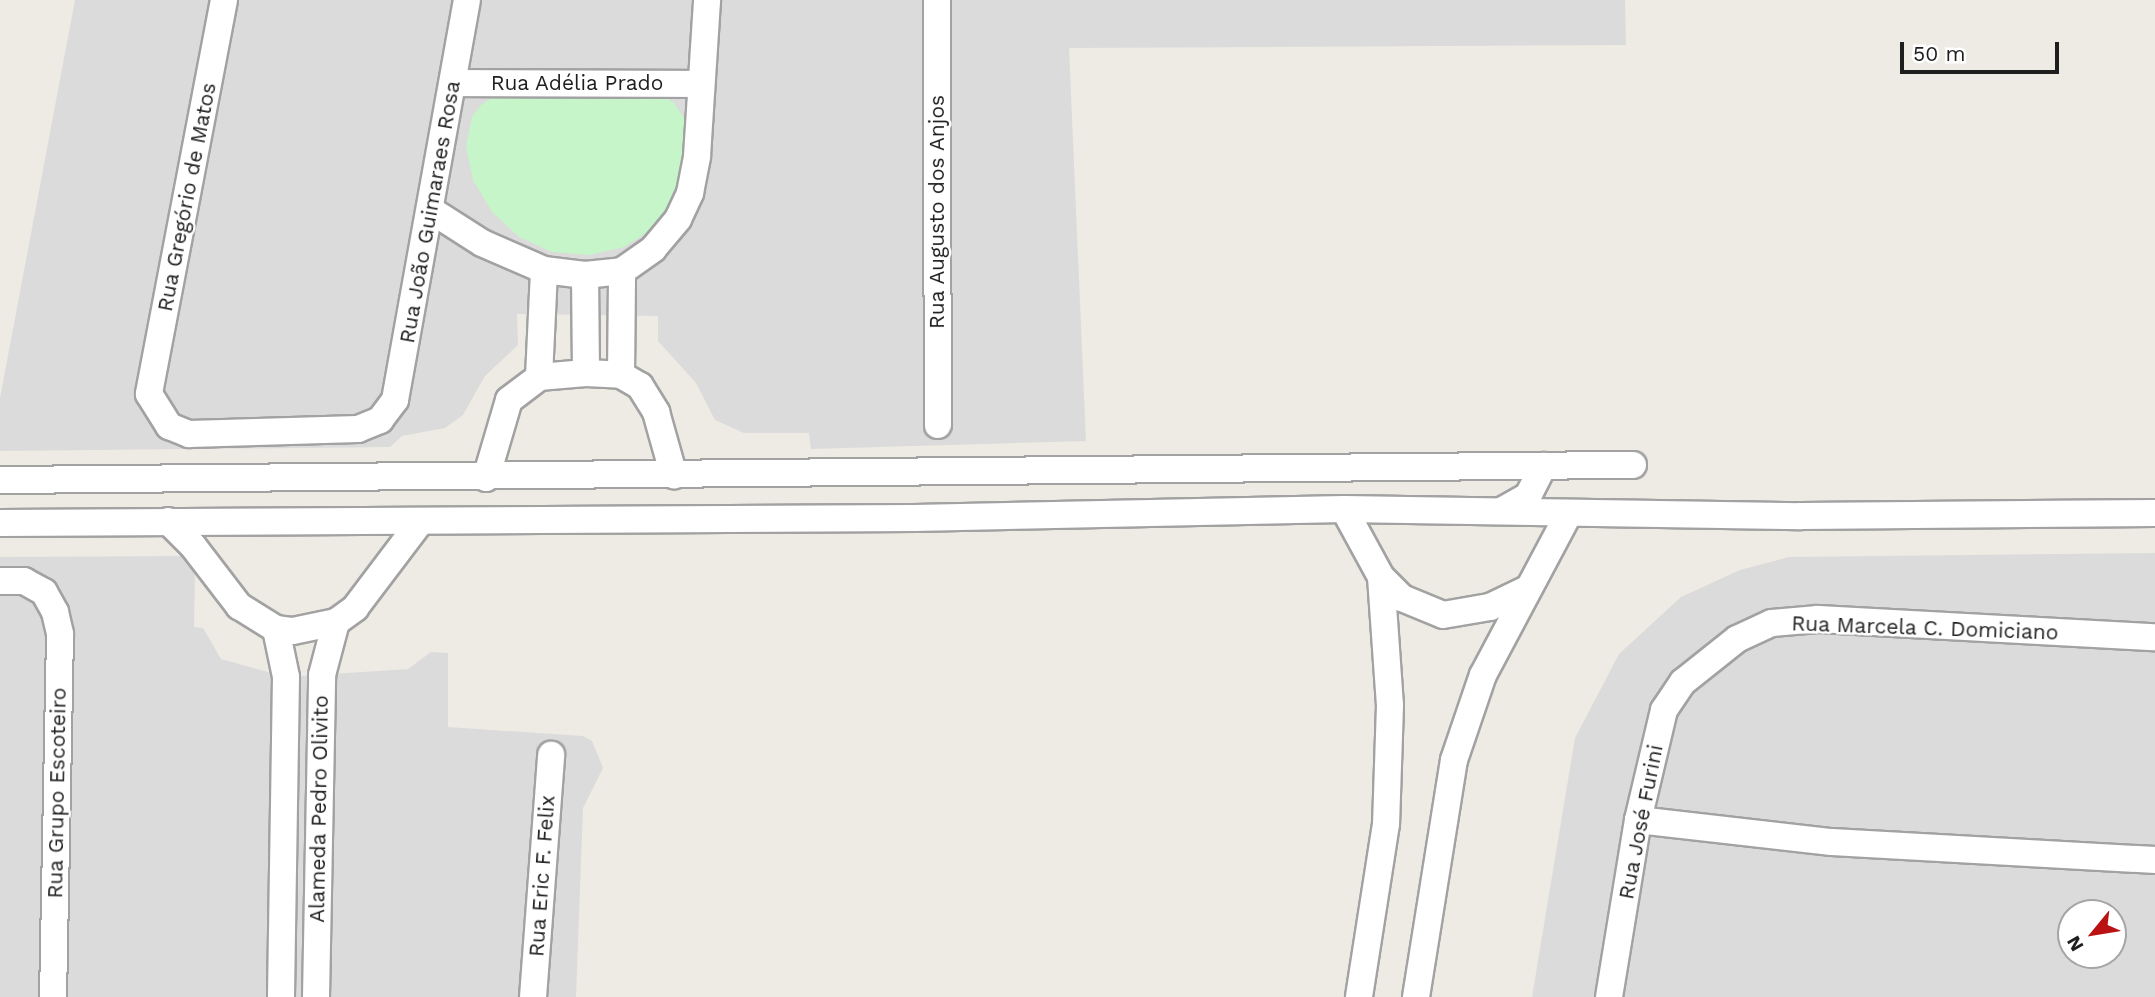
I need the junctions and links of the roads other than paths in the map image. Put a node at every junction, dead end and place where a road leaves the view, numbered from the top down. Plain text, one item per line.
1 (224, 0) edge
2 (467, 0) edge
3 (707, 0) edge
4 (937, 0) edge
5 (454, 83) junction
6 (700, 84) junction
7 (432, 211) junction
8 (544, 270) junction
9 (622, 271) junction
10 (585, 275) junction
11 (586, 373) junction
12 (621, 375) junction
13 (539, 377) junction
14 (380, 420) joint
15 (938, 425) dead end
16 (1633, 465) dead end
17 (1543, 466) junction
18 (914, 474) junction
19 (674, 476) junction
20 (486, 478) junction
21 (0, 480) edge
22 (88, 480) junction
23 (1344, 509) junction
24 (1501, 511) junction
25 (1569, 513) junction
26 (2155, 513) edge
27 (914, 518) junction
28 (168, 521) junction
29 (88, 522) junction
30 (421, 522) junction
31 (0, 523) edge
32 (1381, 577) junction
33 (0, 581) edge
34 (1527, 589) junction
35 (335, 622) junction
36 (276, 629) junction
37 (2155, 637) edge
38 (1706, 661) joint
39 (551, 755) dead end
40 (1638, 820) junction
41 (2155, 860) edge
42 (53, 997) edge
43 (281, 997) edge
44 (316, 997) edge
45 (533, 997) edge
46 (1359, 997) edge
47 (1416, 997) edge
48 (1609, 997) edge

1 - 14 street, Rua Gregório de Matos
2 - 5 street, Rua João Guimaraes Rosa
3 - 6 street
4 - 15 street, Rua Augusto dos Anjos
5 - 6 street, Rua Adélia Prado
5 - 7 street, Rua João Guimaraes Rosa
6 - 9 street
7 - 8 street
7 - 14 street, Rua João Guimaraes Rosa
8 - 10 street
8 - 13 street
9 - 10 street
9 - 12 street
10 - 11 street
11 - 12 street
11 - 13 street
12 - 19 street
13 - 20 street
16 - 17 street
17 - 18 street
17 - 24 street
17 - 25 street
18 - 19 street
18 - 27 street
19 - 20 street
20 - 22 street
21 - 22 street
22 - 29 street
23 - 24 street
23 - 27 street
23 - 32 street
24 - 25 street
25 - 26 street
25 - 34 street
27 - 30 street
28 - 29 street
28 - 30 street
28 - 36 street
29 - 31 street
30 - 35 street
32 - 34 street
32 - 46 street
33 - 42 street, Rua Grupo Escoteiro
34 - 47 street
35 - 36 street
35 - 44 street, Alameda Pedro Olivito
36 - 43 street, Alameda Pedro Olivito
37 - 38 street, Rua Marcela C. Domiciano
38 - 40 street, Rua José Furini
39 - 45 street, Rua Eric F. Felix
40 - 41 street
40 - 48 street, Rua José Furini

